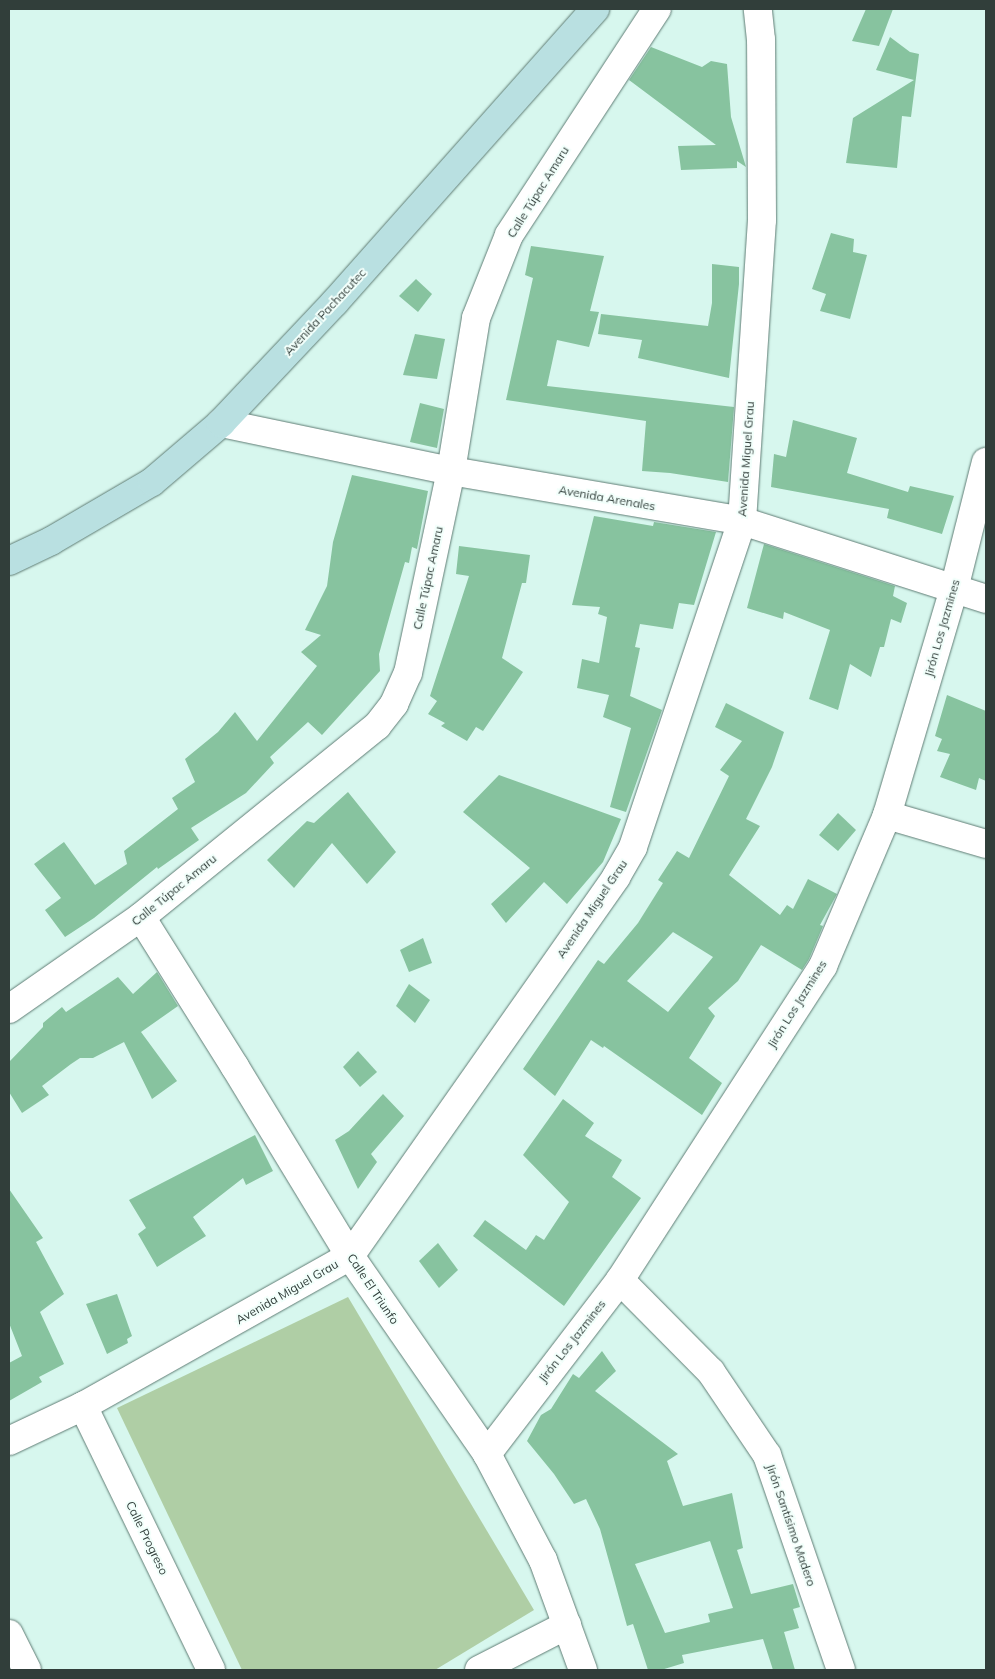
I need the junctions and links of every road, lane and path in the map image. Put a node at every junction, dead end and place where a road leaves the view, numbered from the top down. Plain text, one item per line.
1 (595, 9) edge
2 (657, 9) edge
3 (758, 9) edge
4 (222, 423) junction
5 (986, 462) edge
6 (451, 471) junction
7 (742, 521) junction
8 (9, 561) edge
9 (954, 589) junction
10 (986, 599) edge
11 (887, 816) junction
12 (986, 844) edge
13 (141, 917) junction
14 (9, 1010) edge
15 (350, 1256) junction
16 (620, 1280) junction
17 (83, 1406) junction
18 (9, 1441) edge
19 (486, 1454) junction
20 (567, 1625) junction
21 (9, 1634) edge
22 (26, 1670) edge
23 (211, 1670) edge
24 (479, 1670) edge
25 (583, 1670) edge
26 (841, 1670) edge

1 - 4 main road, Avenida Pachacutec
2 - 6 street, Calle Túpac Amaru
3 - 7 street, Avenida Miguel Grau
4 - 6 street, Avenida Arenales
4 - 8 main road, Avenida Pachacutec
5 - 9 street, Jirón Los Jazmines
6 - 7 street, Avenida Arenales
6 - 13 street, Calle Túpac Amaru
7 - 9 street, Avenida Arenales
7 - 15 street, Avenida Miguel Grau
9 - 10 street, Avenida Arenales
9 - 11 street, Jirón Los Jazmines
11 - 12 street
11 - 16 street, Jirón Los Jazmines
13 - 14 street, Calle Túpac Amaru
13 - 15 street, Calle El Triunfo
15 - 17 street, Avenida Miguel Grau
15 - 19 street, Calle El Triunfo
16 - 19 street, Jirón Los Jazmines
16 - 26 street, Jirón Santísimo Madero
17 - 18 street, Avenida Miguel Grau
17 - 23 street, Calle Progreso
19 - 20 street, Calle El Triunfo
20 - 24 street
20 - 25 street, Calle El Triunfo
21 - 22 street

